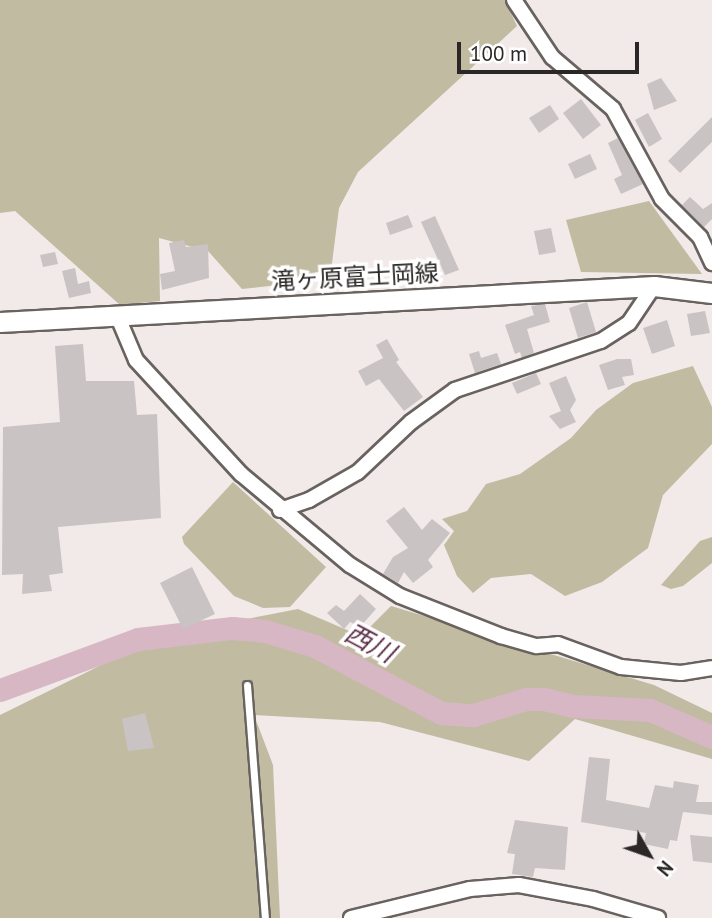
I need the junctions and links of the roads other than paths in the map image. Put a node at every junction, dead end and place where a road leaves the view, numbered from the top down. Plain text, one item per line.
1 (514, 0) edge
2 (712, 263) edge
3 (654, 286) junction
4 (712, 293) edge
5 (117, 315) junction
6 (0, 322) edge
7 (280, 510) junction
8 (712, 668) edge
9 (247, 685) dead end
10 (265, 918) edge
11 (351, 918) edge
12 (658, 918) edge

1 - 2 street
3 - 4 main road, 滝ヶ原富士岡線
3 - 5 main road, 滝ヶ原富士岡線
3 - 7 street
5 - 6 main road, 滝ヶ原富士岡線
5 - 7 street
7 - 8 street
9 - 10 lane
11 - 12 street

